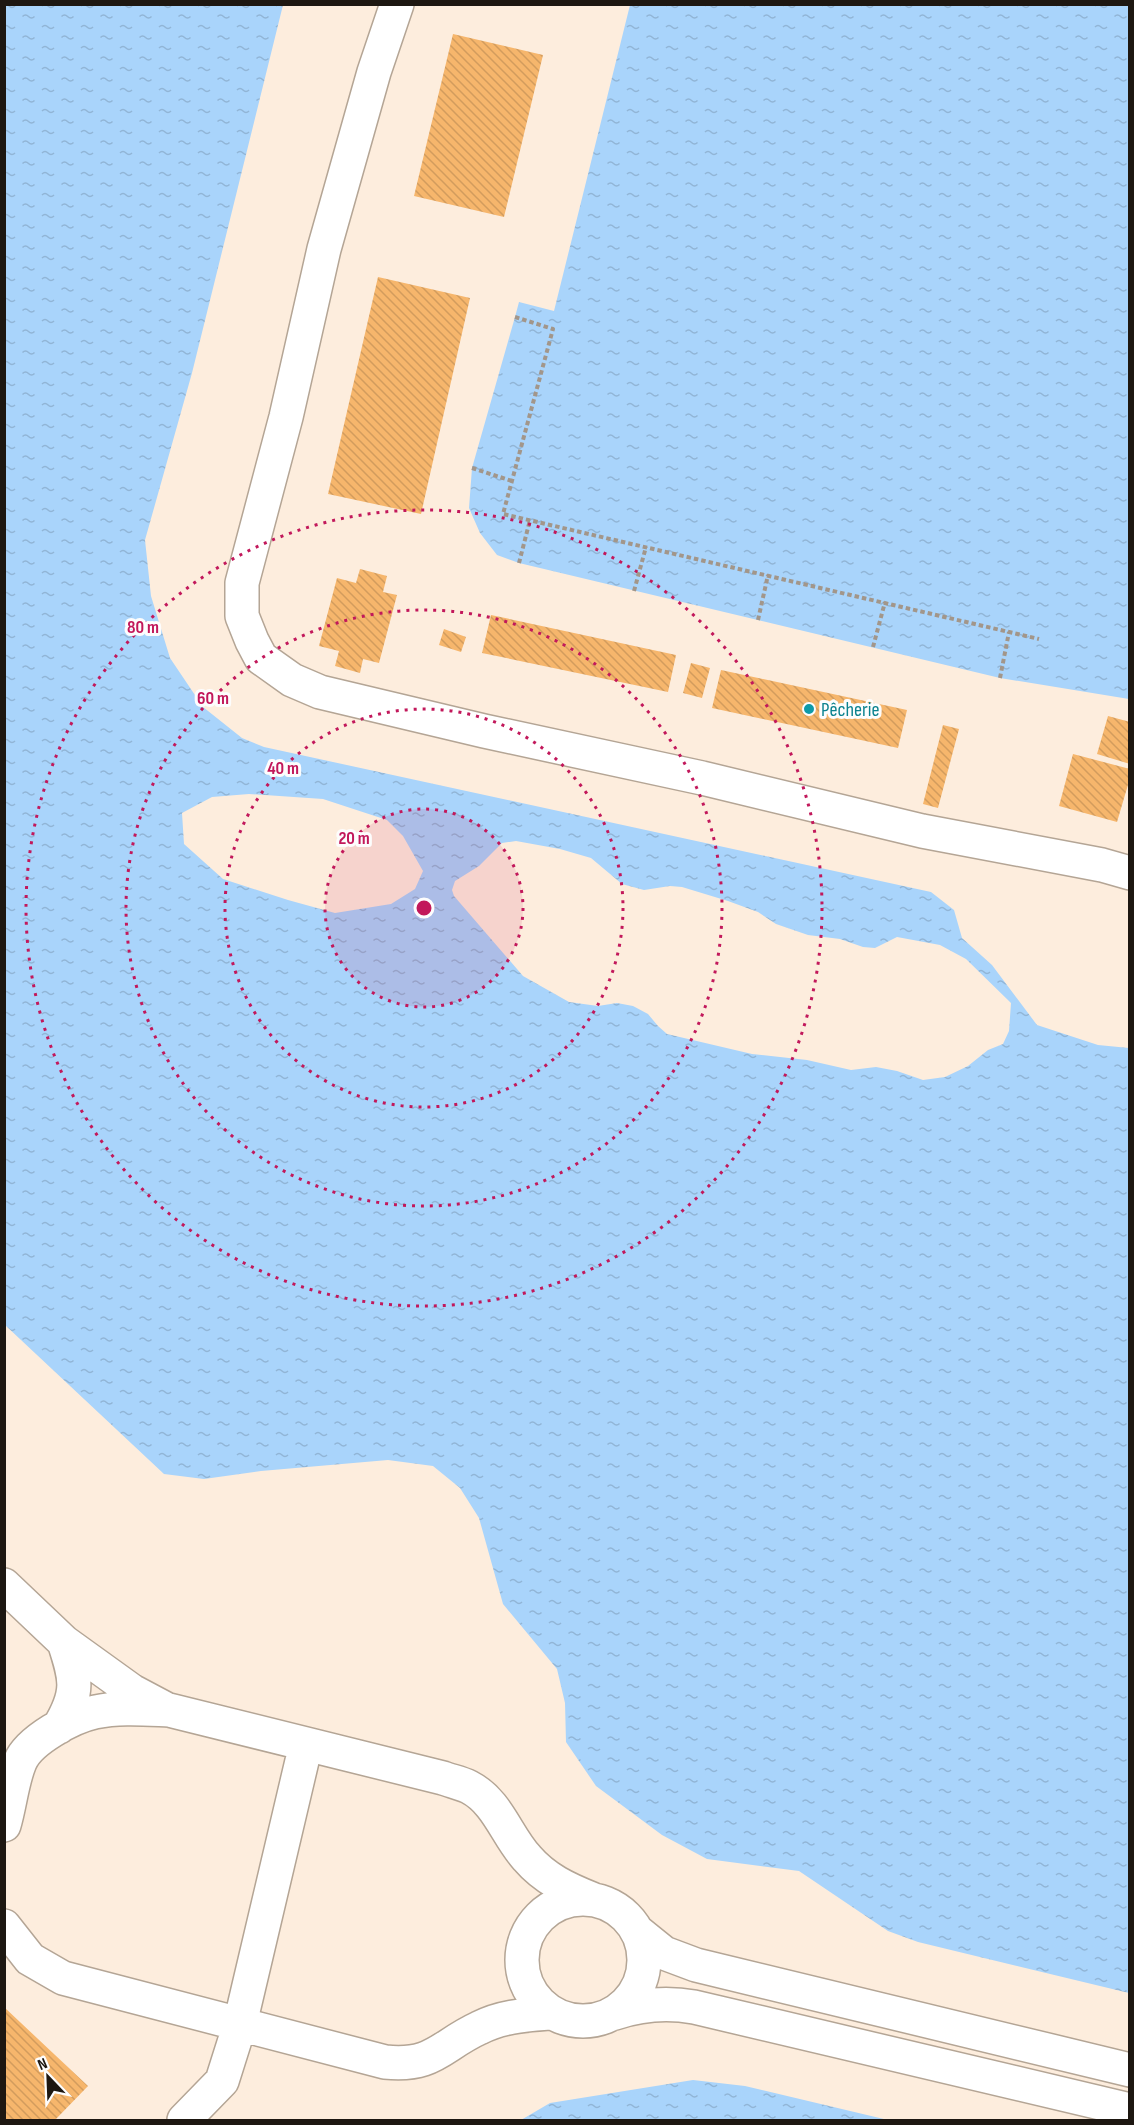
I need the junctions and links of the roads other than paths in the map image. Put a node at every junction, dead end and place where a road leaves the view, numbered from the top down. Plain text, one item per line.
1 (398, 4) edge
2 (1120, 864) edge
3 (4, 1585) edge
4 (64, 1642) junction
5 (169, 1710) junction
6 (59, 1727) junction
7 (306, 1744) junction
8 (4, 1825) edge
9 (592, 1899) junction
10 (4, 1926) edge
11 (638, 1932) junction
12 (552, 2013) junction
13 (615, 2013) junction
14 (240, 2024) junction
15 (1130, 2070) edge
16 (1130, 2110) edge
17 (184, 2121) edge

1 - 2 street
3 - 4 street
4 - 5 street
4 - 6 street
5 - 6 street
5 - 7 street
6 - 8 street
7 - 9 street
7 - 14 street
9 - 11 street
9 - 12 street
10 - 14 street
11 - 13 street
11 - 15 street
12 - 13 street
12 - 14 street
13 - 16 street
14 - 17 street

